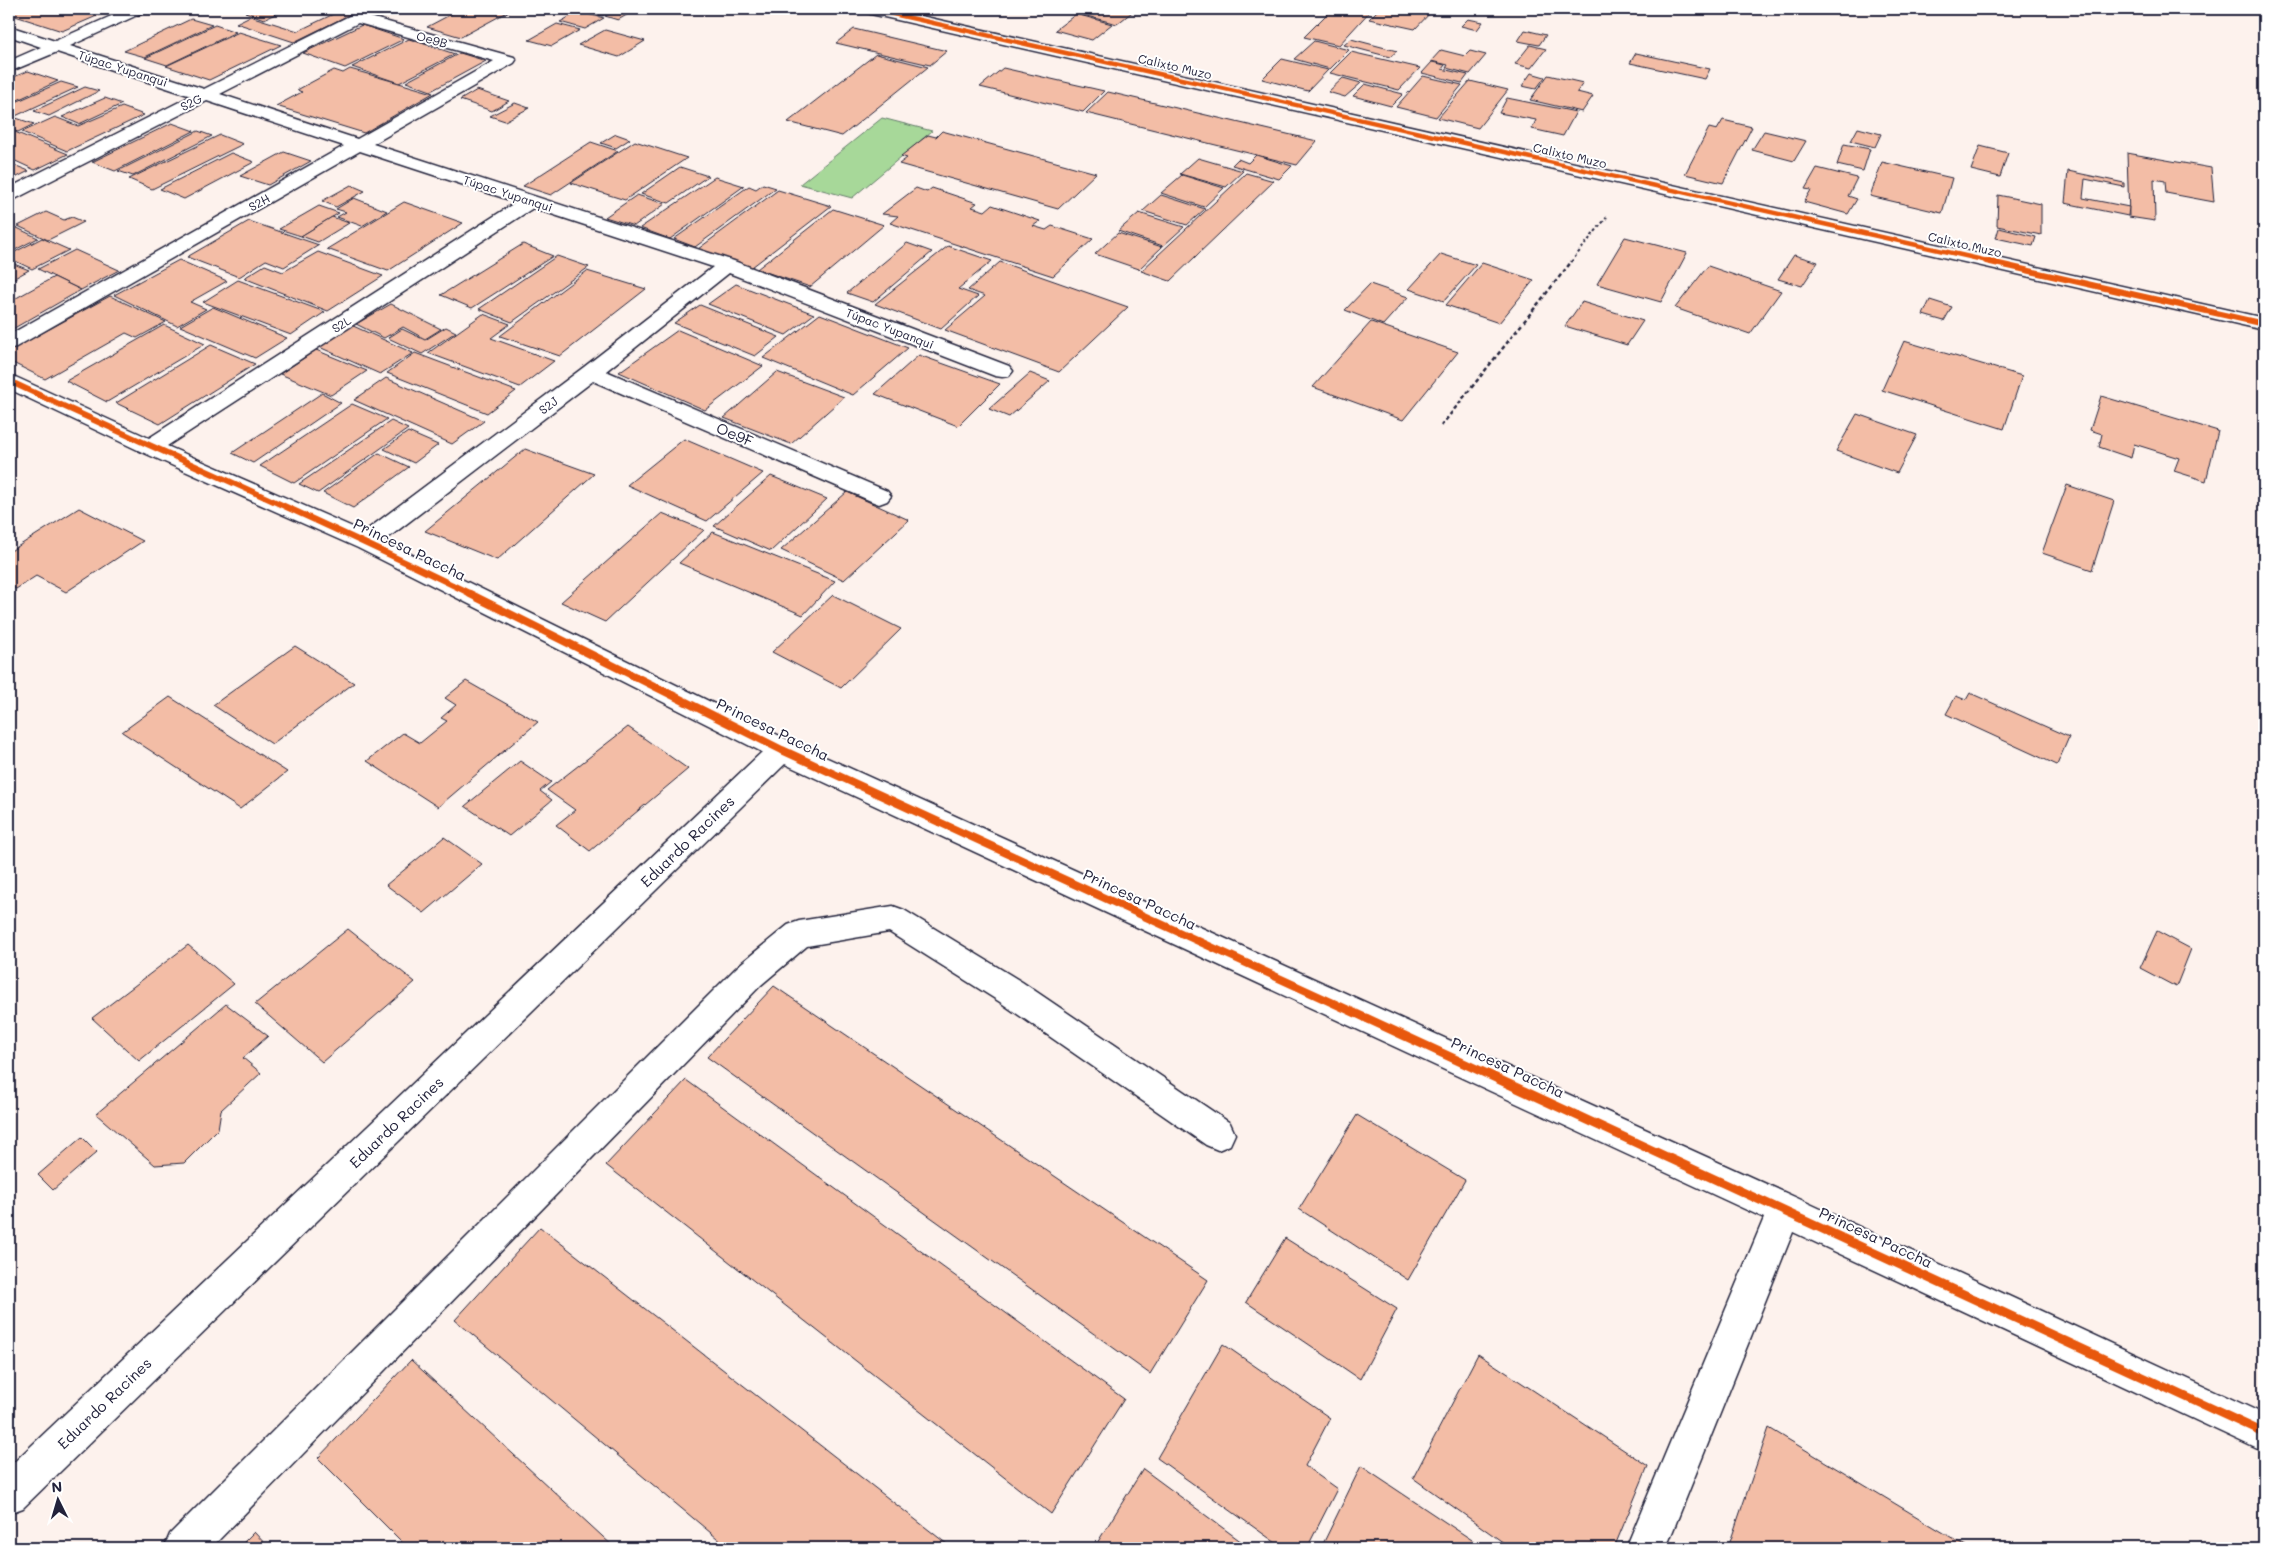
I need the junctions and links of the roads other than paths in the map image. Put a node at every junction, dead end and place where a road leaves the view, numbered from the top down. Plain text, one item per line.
1 (140, 9) edge
2 (374, 9) edge
3 (871, 9) edge
4 (356, 18) junction
5 (9, 31) edge
6 (55, 46) junction
7 (508, 60) joint
8 (9, 67) edge
9 (205, 95) junction
10 (360, 145) junction
11 (9, 195) edge
12 (531, 201) junction
13 (727, 265) junction
14 (2264, 324) edge
15 (9, 343) edge
16 (1002, 371) dead end
17 (591, 372) junction
18 (9, 381) edge
19 (150, 447) junction
20 (879, 496) dead end
21 (366, 542) junction
22 (782, 750) junction
23 (1218, 1134) dead end
24 (1785, 1210) junction
25 (2264, 1433) edge
26 (9, 1494) edge
27 (184, 1548) edge
28 (1646, 1548) edge

1 - 6 street
2 - 4 street, S2G
3 - 14 street, Calixto Muzo
4 - 7 street, Oe9B
4 - 9 street, S2G
5 - 6 street, Túpac Yupanqui
6 - 8 street
6 - 9 street, Túpac Yupanqui
7 - 10 street, S2H
9 - 10 street, Túpac Yupanqui
9 - 11 street, S2G
10 - 12 street, Túpac Yupanqui
10 - 15 street, S2H
12 - 13 street, Túpac Yupanqui
12 - 19 street, S2L
13 - 16 street, Túpac Yupanqui
13 - 17 street, S2J
17 - 20 street, Oe9F
17 - 21 street, S2J
18 - 19 street, Princesa Paccha
19 - 21 street, Princesa Paccha
21 - 22 street, Princesa Paccha
22 - 24 street, Princesa Paccha
22 - 26 street, Eduardo Racines
23 - 27 street
24 - 25 street, Princesa Paccha
24 - 28 street

